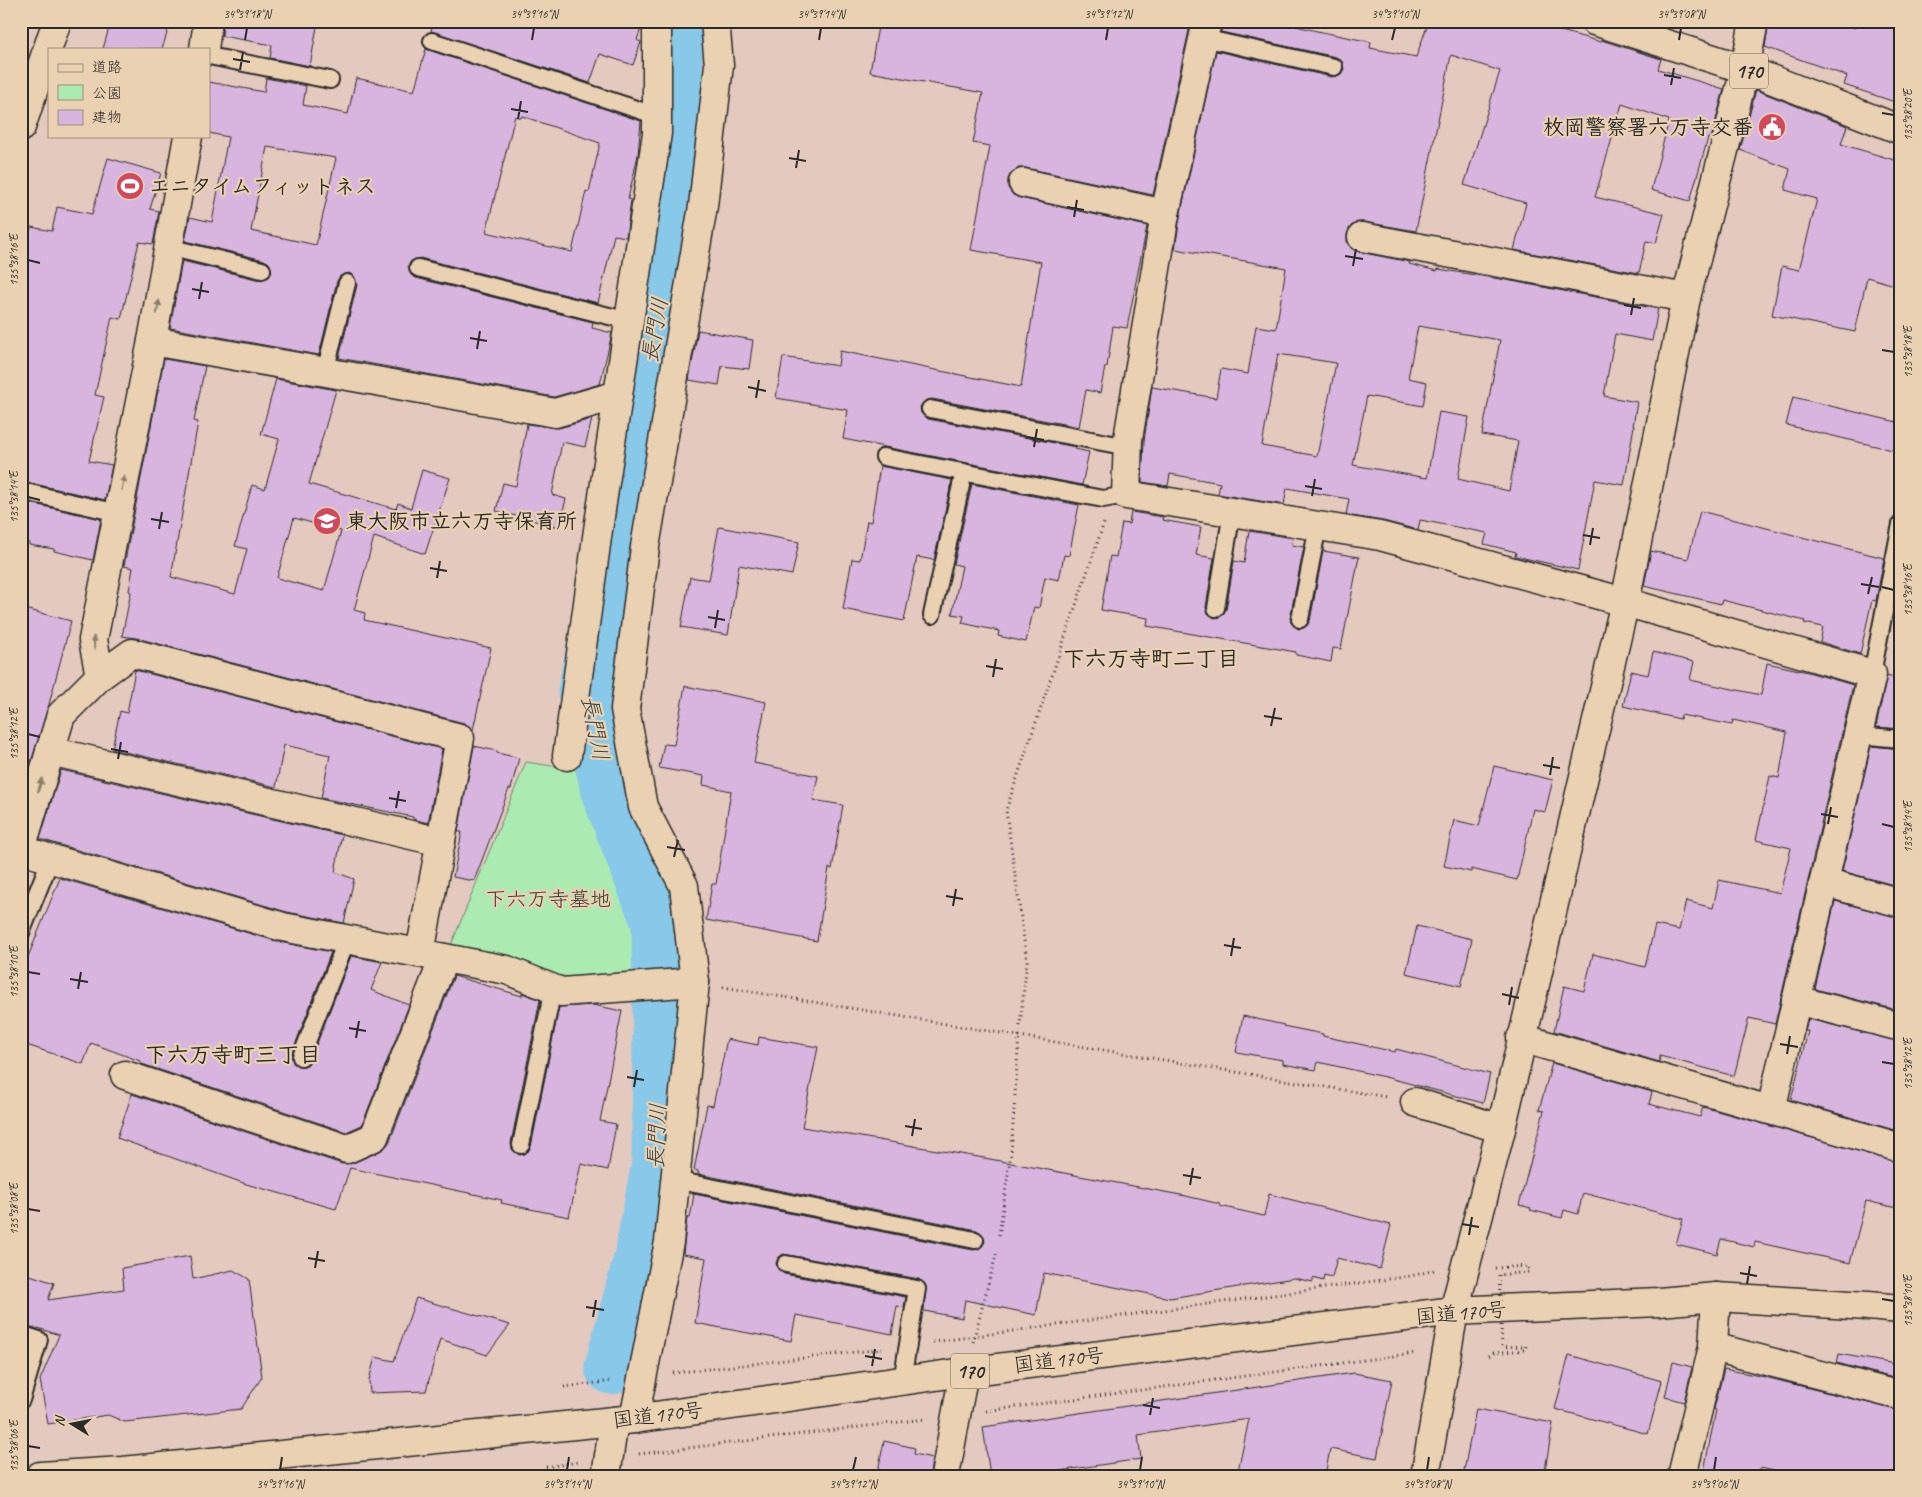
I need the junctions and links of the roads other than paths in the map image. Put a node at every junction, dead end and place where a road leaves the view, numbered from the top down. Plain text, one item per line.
1 (57, 21) edge
2 (208, 21) edge
3 (657, 21) edge
4 (715, 21) edge
5 (1594, 21) edge
6 (1754, 21) edge
7 (1205, 30) edge
8 (432, 41) dead end
9 (204, 48) edge
10 (210, 56) edge
11 (1334, 67) dead end
12 (1745, 69) junction
13 (330, 80) dead end
14 (656, 116) junction
15 (21, 127) edge
16 (1901, 130) edge
17 (188, 138) edge
18 (1023, 183) dead end
19 (1165, 214) junction
20 (1362, 237) dead end
21 (168, 248) junction
22 (418, 268) dead end
23 (262, 270) dead end
24 (347, 283) dead end
25 (1686, 298) junction
26 (629, 321) junction
27 (152, 341) junction
28 (325, 372) junction
29 (618, 395) junction
30 (930, 409) dead end
31 (1128, 447) junction
32 (884, 456) dead end
33 (964, 472) junction
34 (21, 491) edge
35 (1126, 495) junction
36 (118, 512) junction
37 (1232, 512) junction
38 (1901, 524) edge
39 (1318, 526) junction
40 (1625, 602) junction
41 (1216, 608) dead end
42 (932, 615) dead end
43 (1300, 619) dead end
44 (1872, 674) junction
45 (100, 676) junction
46 (1858, 735) junction
47 (1901, 739) edge
48 (50, 751) junction
49 (567, 756) dead end
50 (441, 842) junction
51 (21, 849) edge
52 (50, 858) junction
53 (1824, 882) junction
54 (1901, 902) edge
55 (21, 933) edge
56 (347, 939) junction
57 (432, 956) junction
58 (695, 982) junction
59 (553, 989) junction
60 (1796, 1000) junction
61 (1901, 1027) edge
62 (1522, 1038) junction
63 (302, 1058) dead end
64 (125, 1074) dead end
65 (1415, 1102) road end
66 (1771, 1110) junction
67 (1501, 1128) junction
68 (520, 1145) dead end
69 (1901, 1148) edge
70 (675, 1180) junction
71 (975, 1240) dead end
72 (786, 1264) dead end
73 (1716, 1297) junction
74 (1901, 1309) edge
75 (1454, 1311) junction
76 (21, 1334) edge
77 (1713, 1347) junction
78 (964, 1372) junction
79 (902, 1381) junction
80 (1901, 1396) edge
81 (21, 1400) edge
82 (624, 1420) junction
83 (603, 1464) edge
84 (40, 1476) edge
85 (945, 1476) edge
86 (1425, 1476) edge
87 (1682, 1476) edge

1 - 15 main road
2 - 9 main road
3 - 14 main road
4 - 58 main road
5 - 12 main road, 170
6 - 12 main road
7 - 11 lane
7 - 19 main road
8 - 14 lane
10 - 13 lane
12 - 16 main road, 170
12 - 25 main road
14 - 26 main road
17 - 21 main road
18 - 19 main road
19 - 31 main road
20 - 25 main road
21 - 23 lane
27 -> 21 main road
22 - 26 lane
24 - 28 lane
25 - 40 main road
26 - 29 main road
27 - 28 main road
36 -> 27 main road
28 - 29 main road
29 - 49 main road
30 - 31 lane
31 - 35 main road
32 - 33 lane
33 - 35 lane
33 - 42 lane
34 - 36 lane
35 - 37 main road
45 -> 36 main road
37 - 39 main road
37 - 41 lane
38 - 44 lane
39 - 40 main road
39 - 43 lane
40 - 44 main road
40 - 62 main road
44 - 46 main road
45 - 48 main road
45 - 50 main road
46 - 47 lane
46 - 53 main road
48 - 50 main road
51 -> 48 main road
50 - 57 main road
51 - 52 main road
52 - 55 lane
52 - 56 main road
53 - 54 main road
53 - 60 main road
56 - 57 main road
56 - 63 lane
57 - 59 main road
57 - 64 main road
58 - 59 main road
58 - 70 main road
59 - 68 lane
60 - 61 main road
60 - 66 main road
62 - 66 main road
62 - 67 main road
65 - 67 main road
66 - 69 main road
67 - 75 main road
70 - 71 lane
70 - 82 main road
72 - 79 lane
73 - 74 main road, 国道170号 / 170
73 - 75 main road, 国道170号 / 170
73 - 77 main road
75 - 78 main road, 国道170号 / 170
75 - 86 main road
76 - 81 lane
77 - 80 main road
77 - 87 main road
78 - 79 main road, 国道170号 / 170
78 - 85 main road
79 - 82 main road, 国道170号 / 170
82 - 83 main road
82 - 84 main road, 国道170号 / 170

